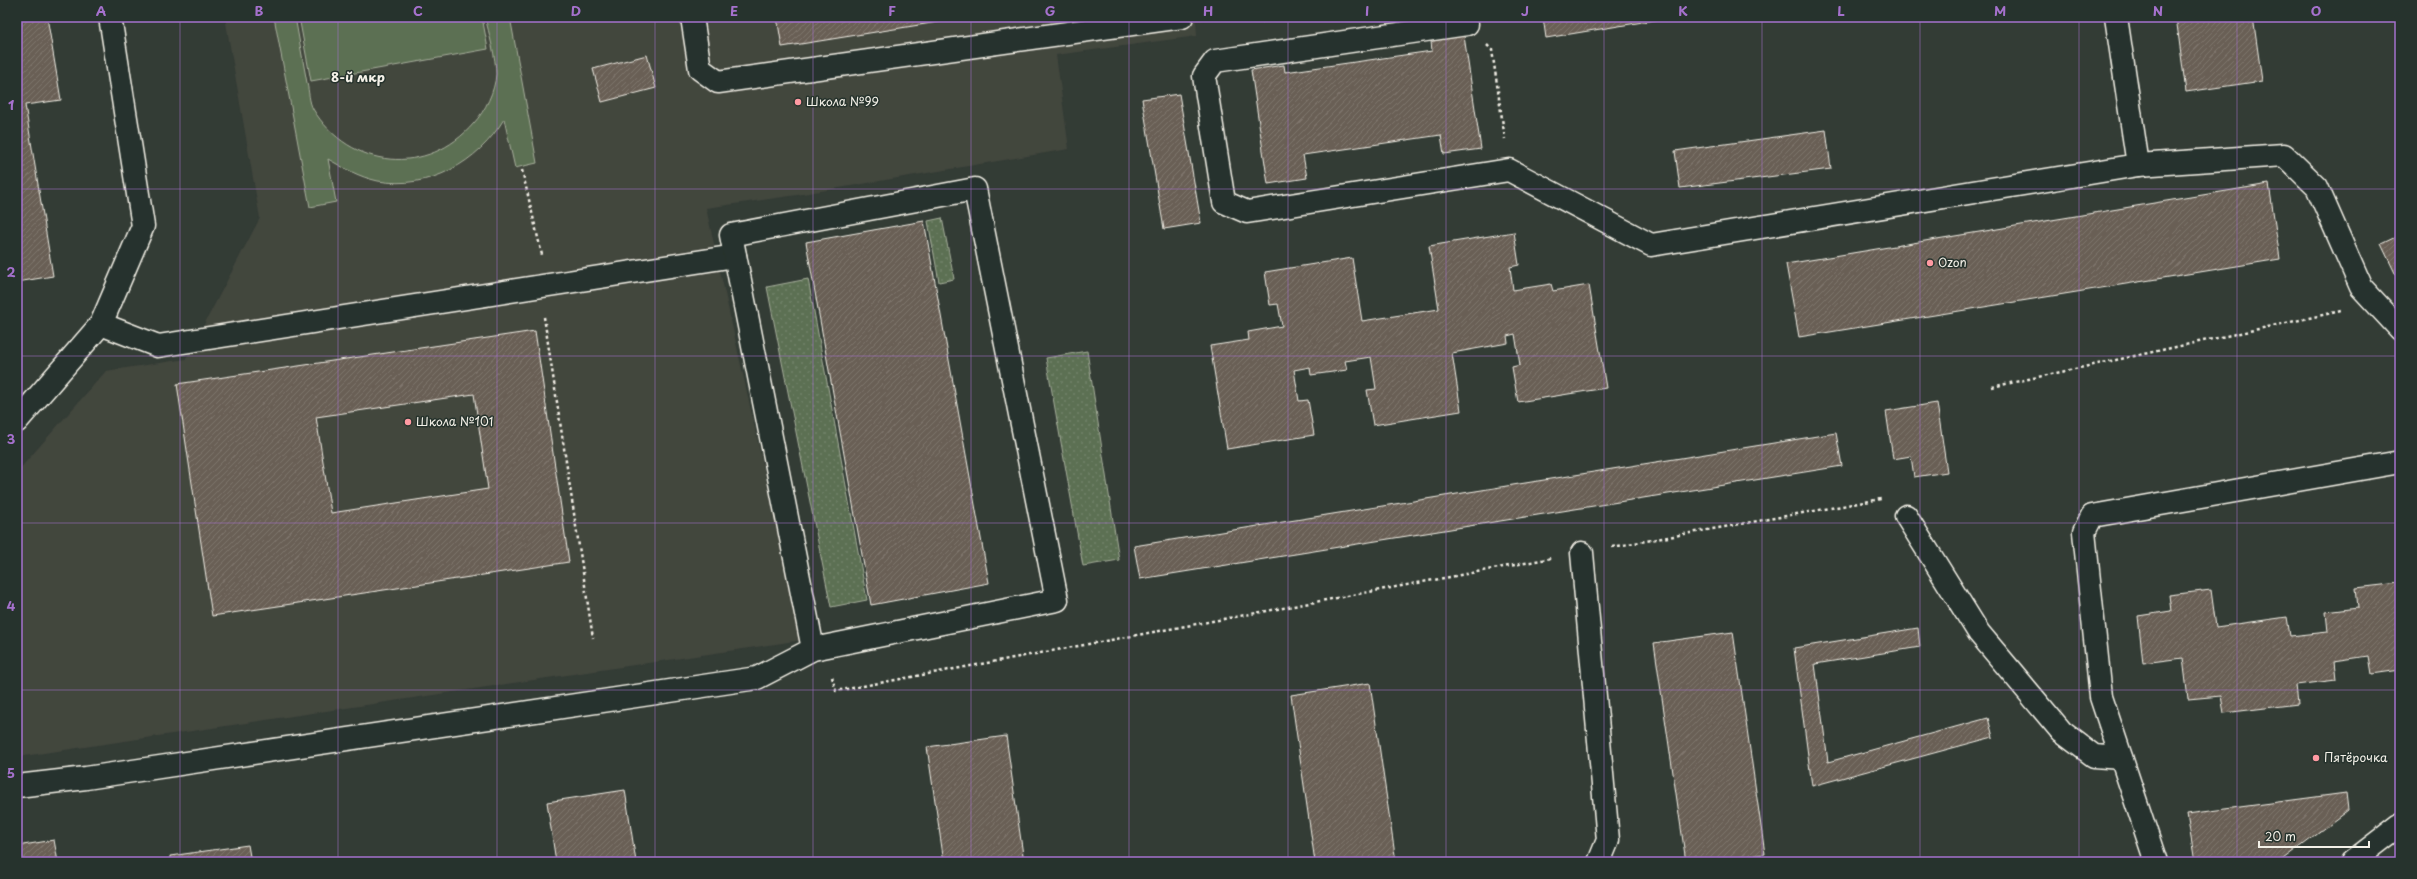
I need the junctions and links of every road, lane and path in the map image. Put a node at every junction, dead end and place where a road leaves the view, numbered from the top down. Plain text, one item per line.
1 (110, 17) edge
2 (692, 17) edge
3 (1182, 17) edge
4 (2116, 17) edge
5 (1468, 24) joint
6 (2138, 165) junction
7 (522, 170) dead end
8 (1509, 170) junction
9 (735, 256) junction
10 (544, 262) dead end
11 (540, 287) junction
12 (2375, 303) junction
13 (101, 324) junction
14 (2400, 329) edge
15 (1992, 387) dead end
16 (17, 421) edge
17 (2400, 462) edge
18 (1885, 498) dead end
19 (1906, 516) dead end
20 (1582, 553) junction
21 (594, 638) dead end
22 (819, 648) junction
23 (2121, 758) junction
24 (17, 786) edge
25 (2400, 825) edge
26 (1599, 862) edge
27 (2156, 862) edge
28 (2352, 862) edge

1 - 13 lane
2 - 3 lane
4 - 6 lane
5 - 8 path
5 - 8 lane
6 - 8 lane
6 - 12 lane
7 - 10 path
9 - 11 lane
9 - 22 lane
9 - 22 lane
11 - 13 lane
11 - 21 path
12 - 14 lane
12 - 15 path
13 - 16 lane
17 - 23 lane
18 - 20 path
19 - 23 lane
20 - 22 path
20 - 26 lane
22 - 24 lane
23 - 27 lane
25 - 28 lane

